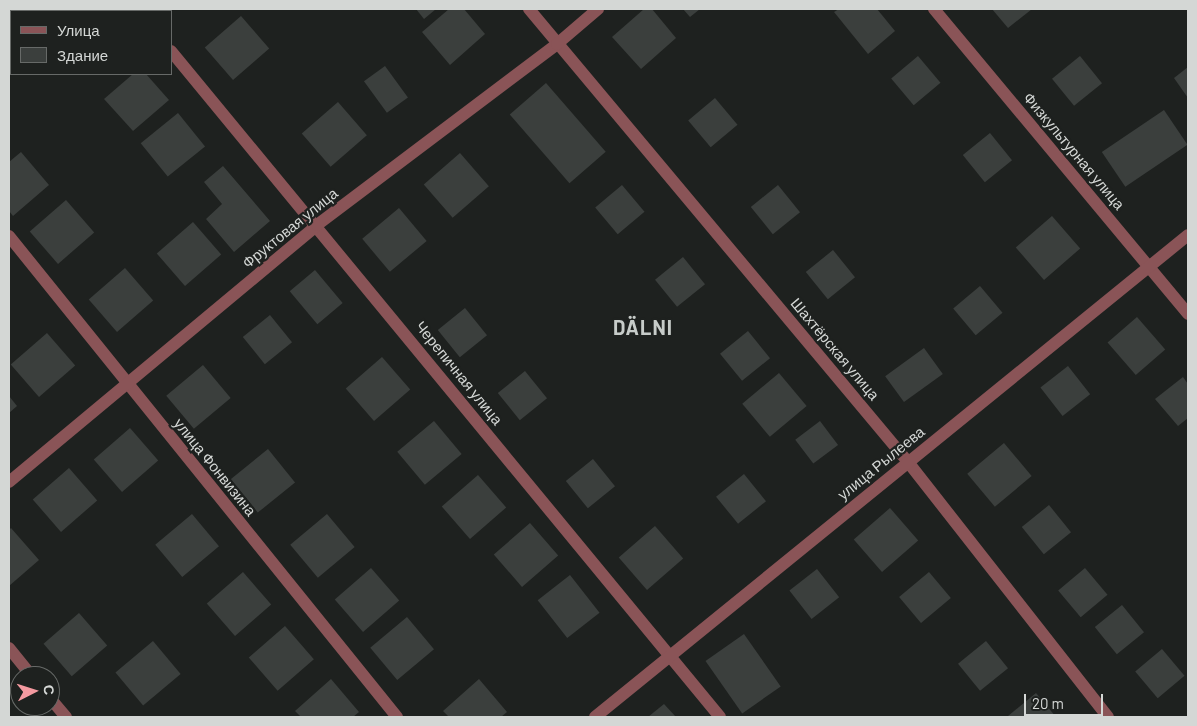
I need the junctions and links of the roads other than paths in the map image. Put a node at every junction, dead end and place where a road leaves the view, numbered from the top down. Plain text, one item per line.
1 (529, 9) edge
2 (598, 9) edge
3 (934, 9) edge
4 (558, 44) junction
5 (172, 52) edge
6 (317, 225) junction
7 (1188, 235) edge
8 (9, 236) edge
9 (1149, 266) junction
10 (1188, 314) edge
11 (127, 384) junction
12 (908, 462) junction
13 (9, 482) edge
14 (9, 648) edge
15 (670, 655) junction
16 (24, 666) edge
17 (397, 717) edge
18 (595, 717) edge
19 (720, 717) edge
20 (1108, 717) edge

1 - 4 street, Шахтёрская улица
2 - 4 street, Фруктовая улица
3 - 9 street, Физкультурная улица
4 - 6 street, Фруктовая улица
4 - 12 street, Шахтёрская улица
5 - 6 street, Черепичная улица
6 - 11 street, Фруктовая улица
6 - 15 street, Черепичная улица
7 - 9 street, улица Рылеева
8 - 11 street, улица Фонвизина
9 - 10 street, Физкультурная улица
9 - 12 street, улица Рылеева
11 - 13 street, Фруктовая улица
11 - 17 street, улица Фонвизина
12 - 15 street, улица Рылеева
12 - 20 street, Шахтёрская улица
14 - 16 street
15 - 18 street, улица Рылеева
15 - 19 street, Черепичная улица

